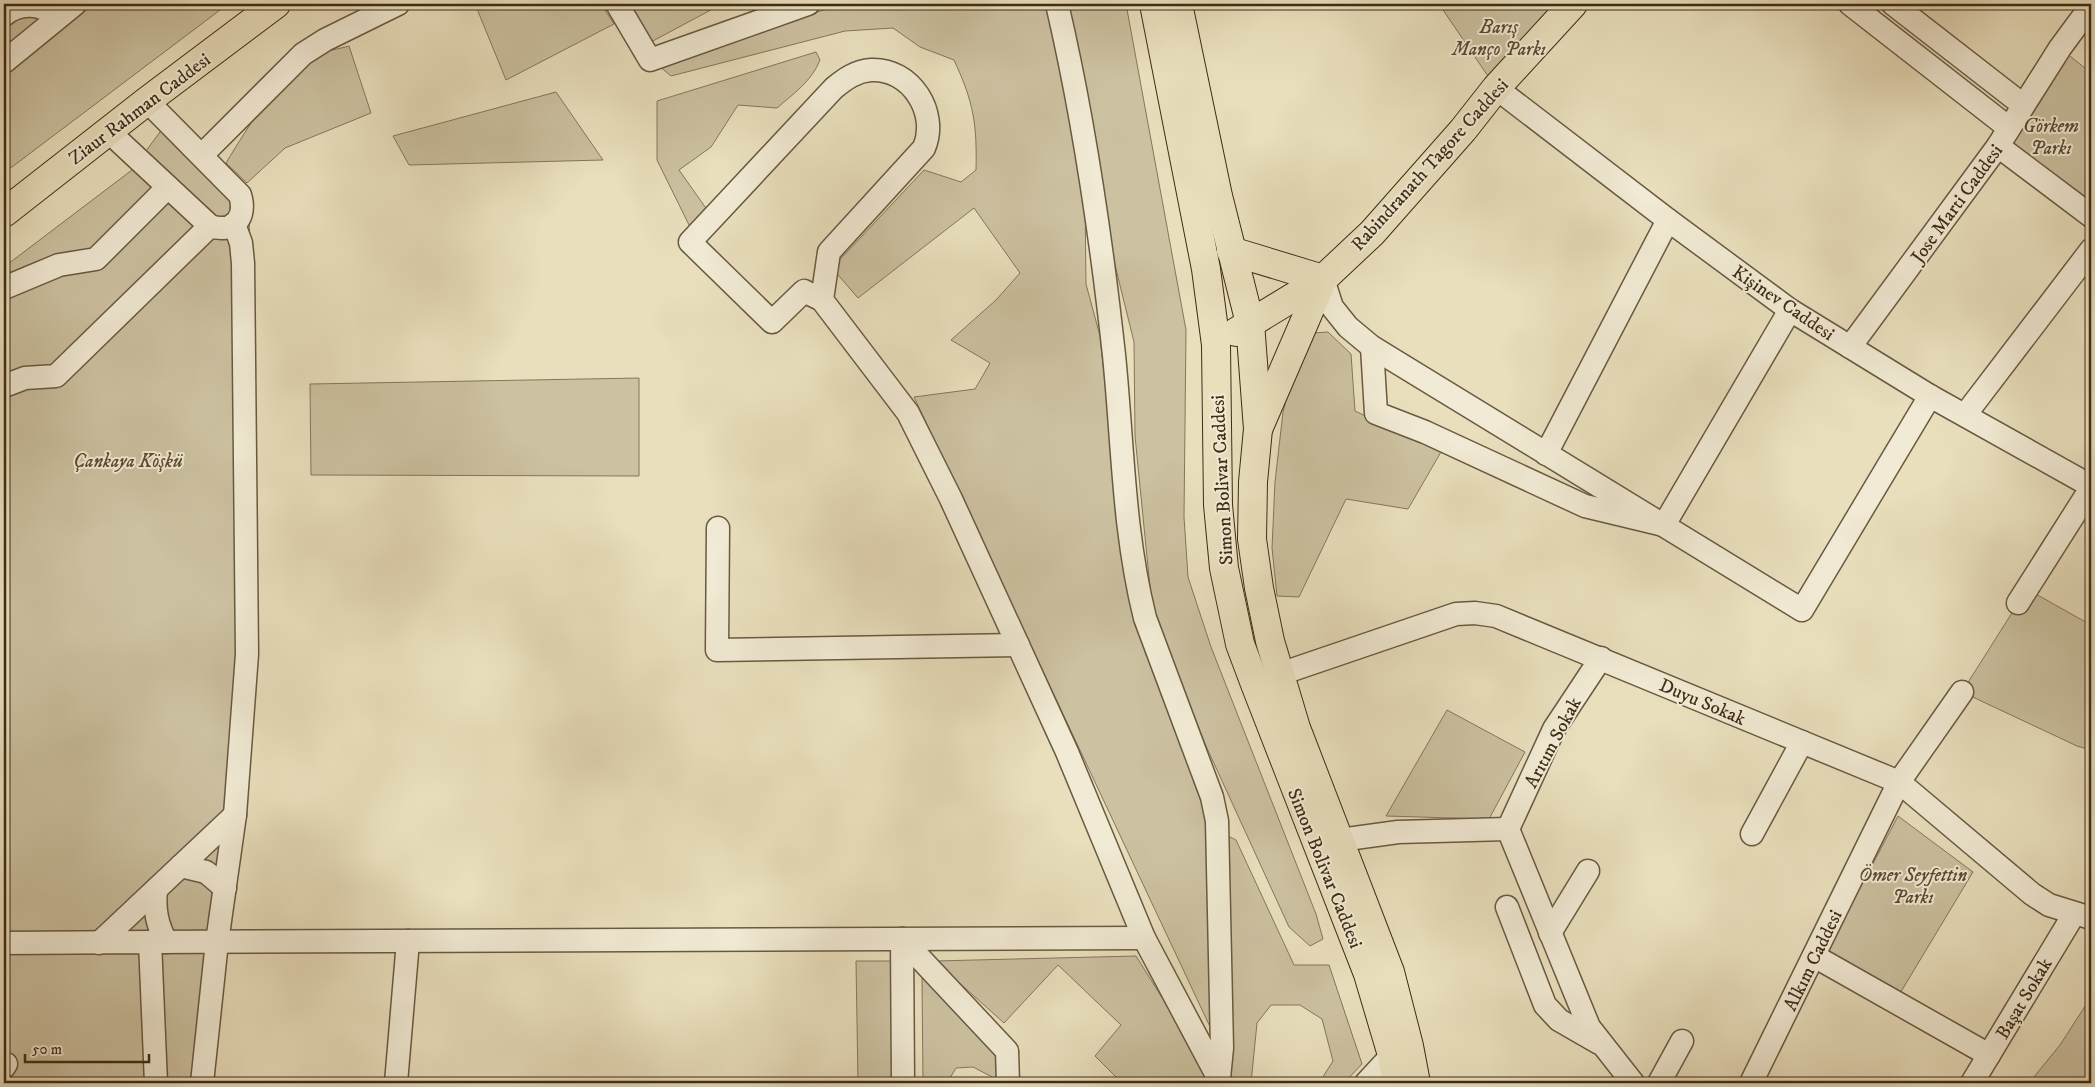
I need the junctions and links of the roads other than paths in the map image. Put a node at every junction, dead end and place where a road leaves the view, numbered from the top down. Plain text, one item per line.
1 (276, 4) edge
2 (398, 4) edge
3 (617, 4) edge
4 (808, 4) edge
5 (1057, 4) edge
6 (1154, 4) edge
7 (1178, 4) edge
8 (1574, 4) edge
9 (1850, 4) edge
10 (1893, 4) edge
11 (2091, 6) edge
12 (66, 10) edge
13 (4, 15) edge
14 (4, 62) edge
15 (1496, 88) junction
16 (147, 100) junction
17 (2023, 105) junction
18 (108, 131) junction
19 (2004, 137) junction
20 (202, 155) junction
21 (168, 187) junction
22 (4, 213) edge
23 (2091, 216) edge
24 (1668, 220) junction
25 (234, 224) junction
26 (210, 226) junction
27 (2091, 250) edge
28 (1230, 251) junction
29 (1324, 279) junction
30 (4, 288) edge
31 (822, 300) junction
32 (1790, 310) junction
33 (1250, 324) junction
34 (1216, 345) junction
35 (1372, 347) junction
36 (1850, 347) junction
37 (4, 386) edge
38 (1930, 396) junction
39 (1965, 415) junction
40 (1258, 429) junction
41 (1546, 454) junction
42 (2091, 487) edge
43 (1664, 525) junction
44 (718, 528) dead end
45 (2018, 603) dead end
46 (1018, 645) junction
47 (1601, 658) junction
48 (1280, 674) junction
49 (1962, 692) dead end
50 (1802, 742) junction
51 (1899, 782) junction
52 (236, 815) junction
53 (1508, 829) junction
54 (1752, 834) dead end
55 (1340, 840) junction
56 (181, 866) junction
57 (1588, 871) dead end
58 (225, 888) junction
59 (156, 890) junction
60 (1507, 907) dead end
61 (2082, 916) edge
62 (1550, 933) junction
63 (1144, 938) junction
64 (902, 939) junction
65 (158, 942) junction
66 (217, 942) junction
67 (408, 942) junction
68 (99, 943) junction
69 (4, 944) edge
70 (1814, 956) junction
71 (1682, 1041) dead end
72 (1602, 1044) junction
73 (1392, 1055) junction
74 (1989, 1055) junction
75 (1220, 1080) edge
76 (156, 1083) edge
77 (202, 1083) edge
78 (396, 1083) edge
79 (903, 1083) edge
80 (1008, 1083) edge
81 (1366, 1083) edge
82 (1397, 1083) edge
83 (1416, 1083) edge
84 (1633, 1083) edge
85 (1659, 1083) edge
86 (1751, 1083) edge
87 (1972, 1083) edge

1 - 16 main road, Ziaur Rahman Caddesi
2 - 20 street
3 - 4 street
5 - 75 street
6 - 34 main road, Simon Bolivar Caddesi
7 - 28 main road, Simon Bolivar Caddesi
8 - 15 main road, Rabindranath Tagore Caddesi
9 - 19 street
10 - 17 street
11 - 17 street, Jose Marti Caddesi
12 - 13 street
12 - 14 street
15 - 24 street, Kişinev Caddesi
15 - 29 main road, Rabindranath Tagore Caddesi
16 - 18 main road, Ziaur Rahman Caddesi
16 - 20 street
17 - 19 street, Jose Marti Caddesi
18 - 21 street
18 - 22 main road, Ziaur Rahman Caddesi
19 - 23 street
19 - 36 street, Jose Marti Caddesi
20 - 25 street
21 - 26 street
21 - 30 street
24 - 32 street, Kişinev Caddesi
24 - 41 street
25 - 26 street
25 - 52 street
26 - 37 street
27 - 39 street
28 - 29 main road
28 - 33 main road, Simon Bolivar Caddesi
29 - 33 main road, Rabindranath Tagore Caddesi
29 - 35 street
29 - 40 main road, Rabindranath Tagore Caddesi
31 - 31 street
31 - 46 street
32 - 36 street, Kişinev Caddesi
32 - 43 street
33 - 34 main road, Rabindranath Tagore Caddesi
33 - 40 main road, Simon Bolivar Caddesi
34 - 73 main road, Simon Bolivar Caddesi
35 - 41 street
35 - 43 street
36 - 38 street, Kişinev Caddesi
38 - 39 street, Kişinev Caddesi
38 - 43 street
39 - 42 street, Kişinev Caddesi
40 - 48 main road, Simon Bolivar Caddesi
41 - 43 street
42 - 45 street
44 - 46 street
46 - 63 street
47 - 48 street, Duyu Sokak
47 - 50 street, Duyu Sokak
47 - 53 street, Arıtım Sokak
48 - 55 main road, Simon Bolivar Caddesi
49 - 51 street, Alkım Caddesi
50 - 51 street, Duyu Sokak
50 - 54 street
51 - 61 street, Duyu Sokak
51 - 70 street, Alkım Caddesi
52 - 56 street
52 - 58 street
53 - 55 street
53 - 62 street
55 - 83 main road, Simon Bolivar Caddesi
56 - 58 street
56 - 59 street
57 - 62 street
58 - 66 street
59 - 65 street
59 - 68 street
60 - 72 street
61 - 74 street, Başat Sokak
62 - 72 street
63 - 64 street
63 - 75 street
64 - 67 street
64 - 79 street
64 - 80 street
65 - 66 street
65 - 68 street
65 - 76 street
66 - 67 street
66 - 77 street
67 - 78 street
68 - 69 street
70 - 74 street
70 - 86 street, Alkım Caddesi
71 - 85 street
72 - 84 street
73 - 81 street
73 - 82 main road, Simon Bolivar Caddesi
74 - 87 street, Başat Sokak

